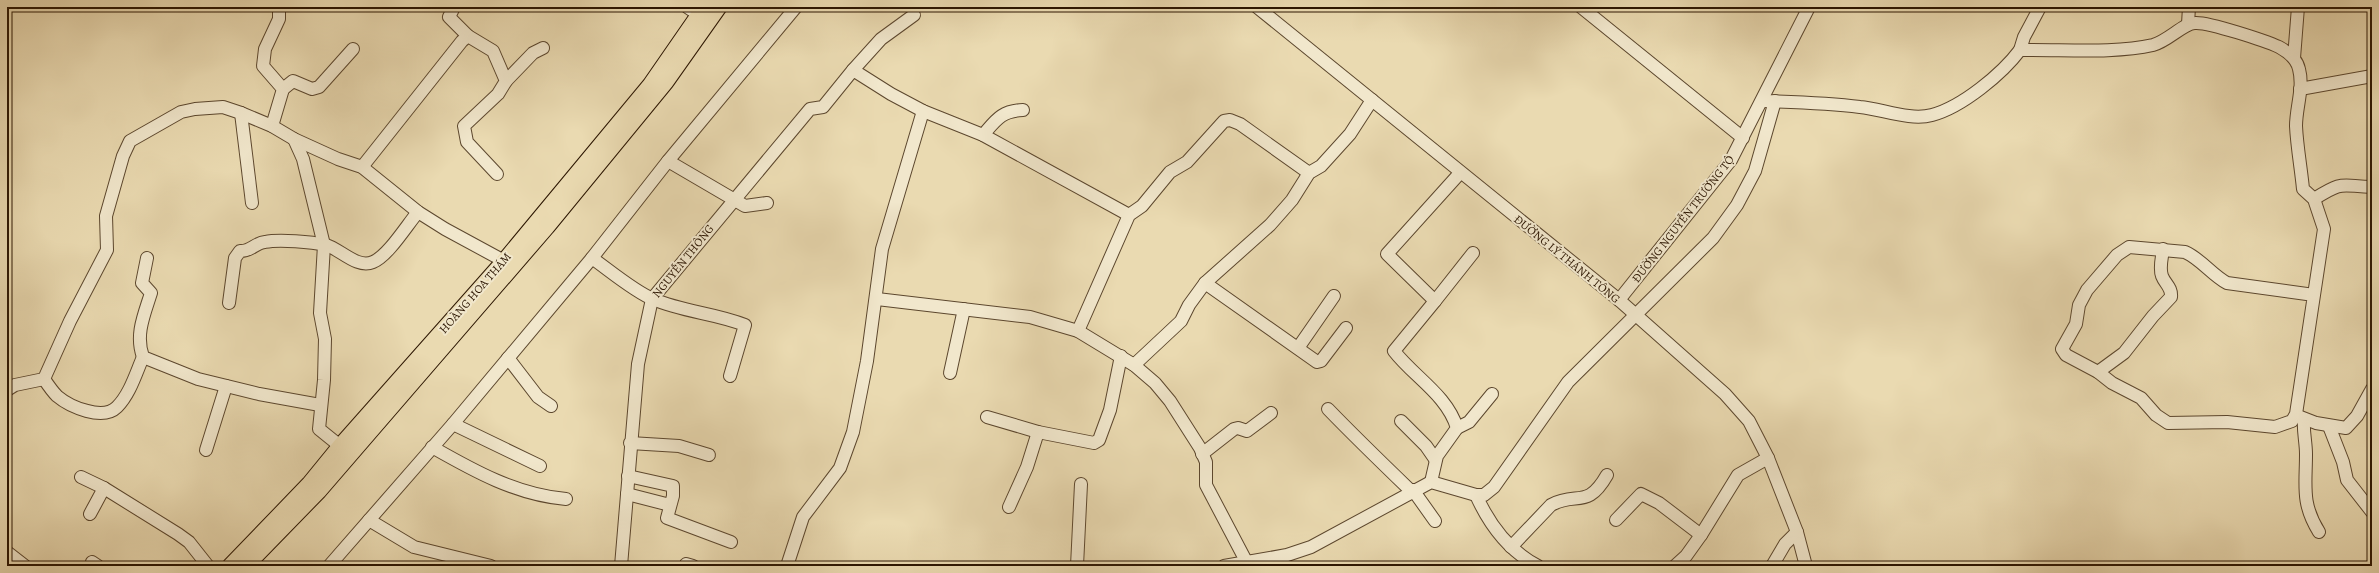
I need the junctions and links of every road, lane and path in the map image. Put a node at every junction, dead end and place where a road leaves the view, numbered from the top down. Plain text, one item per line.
1 (279, 7) edge
2 (454, 7) edge
3 (719, 7) edge
4 (796, 7) edge
5 (1257, 7) edge
6 (1581, 7) edge
7 (1809, 7) edge
8 (2040, 7) edge
9 (2189, 7) edge
10 (2298, 7) edge
11 (700, 13) edge
12 (914, 15) dead end
13 (2188, 24) junction
14 (468, 36) junction
15 (543, 48) dead end
16 (352, 49) dead end
17 (2020, 50) junction
18 (2294, 58) junction
19 (853, 70) junction
20 (2372, 76) edge
21 (506, 81) junction
22 (283, 89) junction
23 (2300, 89) junction
24 (1372, 100) junction
25 (1762, 101) junction
26 (1775, 101) junction
27 (1023, 110) dead end
28 (924, 111) junction
29 (241, 113) junction
30 (272, 126) junction
31 (983, 135) junction
32 (1743, 138) junction
33 (294, 139) junction
34 (668, 161) junction
35 (362, 167) junction
36 (1309, 173) junction
37 (1460, 173) junction
38 (497, 174) dead end
39 (2372, 187) edge
40 (2314, 199) junction
41 (733, 200) junction
42 (252, 203) dead end
43 (767, 203) dead end
44 (418, 212) junction
45 (1129, 215) junction
46 (324, 245) junction
47 (2164, 249) junction
48 (1473, 253) dead end
49 (147, 258) dead end
50 (592, 258) junction
51 (509, 263) junction
52 (1205, 283) junction
53 (2314, 295) junction
54 (1334, 296) dead end
55 (652, 299) junction
56 (877, 299) junction
57 (1619, 300) junction
58 (1435, 301) junction
59 (230, 303) dead end
60 (964, 309) junction
61 (1636, 317) junction
62 (1346, 328) dead end
63 (1078, 331) junction
64 (1298, 348) junction
65 (1121, 356) junction
66 (143, 357) junction
67 (508, 358) junction
68 (1134, 365) junction
69 (2098, 372) junction
70 (950, 373) dead end
71 (730, 376) dead end
72 (44, 379) junction
73 (226, 386) junction
74 (2372, 389) edge
75 (7, 390) edge
76 (1492, 394) dead end
77 (320, 404) junction
78 (551, 406) dead end
79 (1328, 409) dead end
80 (1271, 413) dead end
81 (986, 417) dead end
82 (2300, 417) junction
83 (1401, 421) dead end
84 (453, 424) junction
85 (2329, 426) junction
86 (1457, 428) junction
87 (1038, 432) junction
88 (630, 443) junction
89 (340, 446) junction
90 (432, 447) junction
91 (206, 450) dead end
92 (1202, 454) junction
93 (709, 455) dead end
94 (1768, 458) junction
95 (1435, 459) junction
96 (540, 466) dead end
97 (1607, 475) dead end
98 (628, 476) junction
99 (81, 477) dead end
100 (1431, 482) junction
101 (1081, 484) dead end
102 (104, 488) junction
103 (1412, 491) junction
104 (627, 494) junction
105 (1476, 495) junction
106 (566, 500) dead end
107 (670, 505) junction
108 (1009, 507) dead end
109 (2372, 512) edge
110 (90, 514) dead end
111 (369, 520) junction
112 (1616, 520) dead end
113 (1435, 521) dead end
114 (1797, 532) junction
115 (2319, 532) dead end
116 (1701, 535) junction
117 (731, 542) dead end
118 (1511, 547) junction
119 (7, 552) edge
120 (1246, 561) junction
121 (25, 566) edge
122 (208, 566) edge
123 (230, 566) edge
124 (246, 566) edge
125 (329, 566) edge
126 (490, 566) edge
127 (621, 566) edge
128 (787, 566) edge
129 (1077, 566) edge
130 (1224, 566) edge
131 (1538, 566) edge
132 (1675, 566) edge
133 (1772, 566) edge
134 (1806, 566) edge

1 - 22 street
2 - 14 street
3 - 11 main road, HOÀNG HOA THÁM
4 - 34 street
5 - 24 street, ĐƯỜNG LÝ THÁNH TÔNG
6 - 32 street
7 - 25 street, ĐƯỜNG NGUYỄN TRƯỜNG TỘ
8 - 17 street
9 - 13 street
10 - 18 street
11 - 51 main road, HOÀNG HOA THÁM
12 - 19 street
13 - 17 street
13 - 18 street
14 - 21 street
14 - 35 street
15 - 21 street
16 - 22 street
17 - 26 street
18 - 23 street
19 - 28 street
19 - 41 street, NGUYỄN THÔNG
20 - 23 street
21 - 38 street
22 - 30 street
23 - 40 street
24 - 36 street
24 - 37 street, ĐƯỜNG LÝ THÁNH TÔNG
25 - 26 street
25 - 32 street, ĐƯỜNG NGUYỄN TRƯỜNG TỘ
26 - 61 street
27 - 31 street
28 - 31 street
28 - 56 street
29 - 30 street
29 - 42 street
29 - 72 street
30 - 33 street
31 - 45 street
32 - 57 street, ĐƯỜNG NGUYỄN TRƯỜNG TỘ
33 - 35 street
33 - 46 street
34 - 41 street
34 - 50 street
35 - 44 street
36 - 45 street
36 - 52 street
37 - 57 street, ĐƯỜNG LÝ THÁNH TÔNG
37 - 58 street
39 - 40 street
40 - 53 street
41 - 43 street
41 - 55 street, NGUYỄN THÔNG
44 - 46 street
44 - 51 street
45 - 63 street
46 - 59 street
46 - 77 street
47 - 53 street
47 - 69 street
47 - 69 street
48 - 58 street
49 - 66 street
50 - 55 street
50 - 67 street
51 - 89 main road, HOÀNG HOA THÁM
51 - 124 main road, HOÀNG HOA THÁM
52 - 64 street
52 - 68 street
53 - 82 street
54 - 64 street
55 - 71 street
55 - 88 street, NGUYỄN THÔNG
56 - 60 street
56 - 128 street
57 - 61 street, ĐƯỜNG LÝ THÁNH TÔNG
58 - 86 street
60 - 63 street
60 - 70 street
61 - 94 street, ĐƯỜNG LÝ THÁNH TÔNG
61 - 105 street
62 - 64 street
63 - 65 street
65 - 68 street
65 - 87 street
66 - 72 street
66 - 73 street
67 - 78 street
67 - 84 street
68 - 92 street
69 - 82 street
72 - 75 street
73 - 77 street
73 - 91 street
74 - 85 street
76 - 86 street
77 - 89 street
79 - 103 street
80 - 92 street
81 - 87 street
82 - 85 street
82 - 115 street
83 - 95 street
84 - 90 street
84 - 96 street
85 - 109 street
86 - 95 street
87 - 108 street
88 - 93 street
88 - 98 street, NGUYỄN THÔNG
89 - 123 main road, HOÀNG HOA THÁM
90 - 106 street
90 - 111 street
92 - 120 street
94 - 114 street, ĐƯỜNG LÝ THÁNH TÔNG
94 - 116 street
95 - 100 street
97 - 118 street
98 - 104 street, NGUYỄN THÔNG
98 - 107 street
99 - 102 street
100 - 103 street
100 - 105 street
101 - 129 street
102 - 110 street
102 - 122 street
103 - 113 street
103 - 120 street
104 - 107 street
104 - 127 street, NGUYỄN THÔNG
105 - 118 street
107 - 117 street
111 - 125 street
111 - 126 street
112 - 116 street
114 - 133 street
114 - 134 street, ĐƯỜNG LÝ THÁNH TÔNG
116 - 132 street
118 - 131 street
119 - 121 street
120 - 130 street

